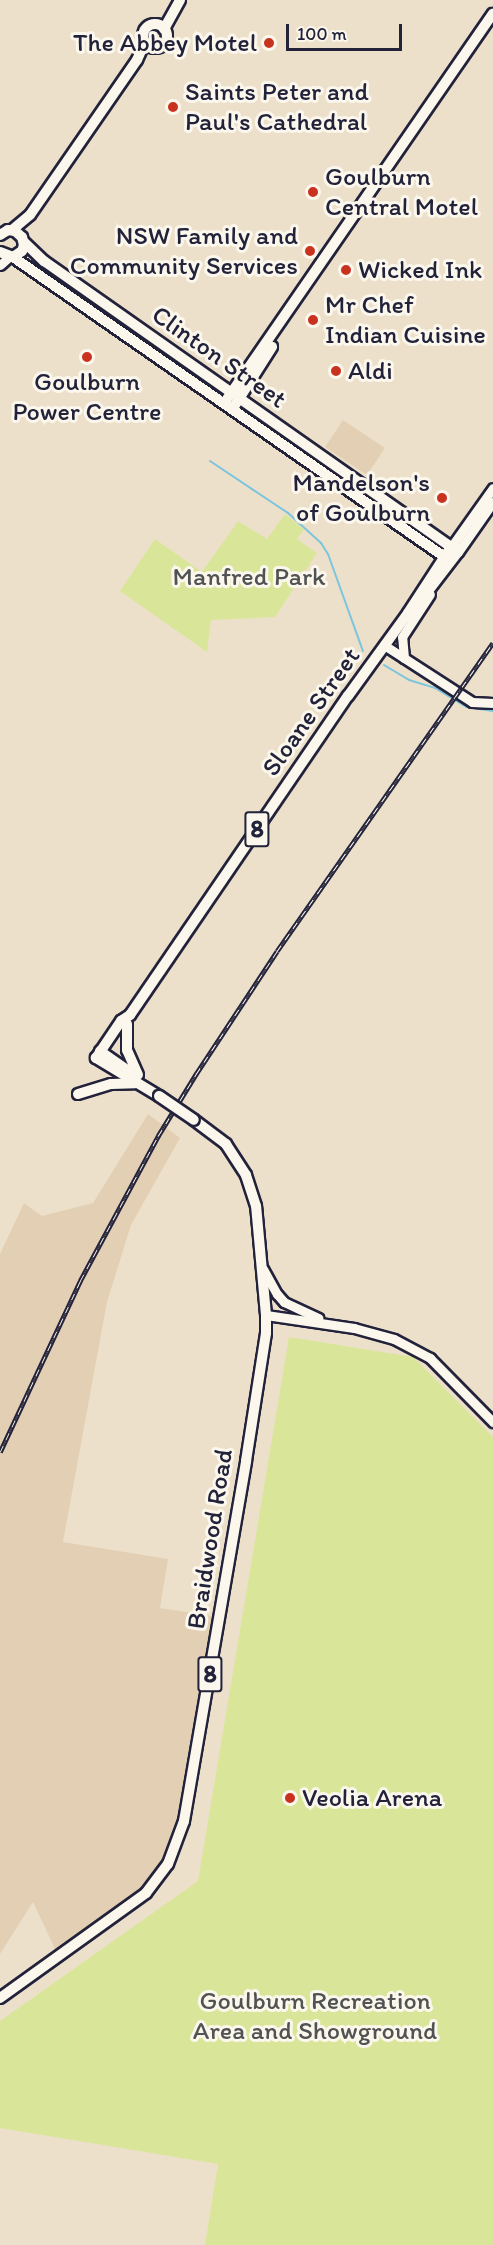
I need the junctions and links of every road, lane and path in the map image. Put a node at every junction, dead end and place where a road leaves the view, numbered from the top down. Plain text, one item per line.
1 (180, 0) edge
2 (493, 14) edge
3 (493, 24) edge
4 (161, 27) junction
5 (148, 45) junction
6 (30, 215) junction
7 (5, 231) edge
8 (23, 240) junction
9 (7, 255) edge
10 (0, 265) edge
11 (235, 396) junction
12 (227, 407) junction
13 (363, 485) junction
14 (493, 488) edge
15 (356, 495) junction
16 (493, 502) edge
17 (454, 550) junction
18 (447, 559) junction
19 (437, 582) junction
20 (408, 613) junction
21 (384, 645) junction
22 (404, 658) junction
23 (493, 703) edge
24 (128, 1019) junction
25 (100, 1056) joint
26 (139, 1082) junction
27 (78, 1095) dead end
28 (262, 1267) junction
29 (266, 1315) junction
30 (338, 1325) junction
31 (493, 1422) edge
32 (0, 1998) edge

1 - 4 main road
2 - 11 main road
3 - 11 main road
4 - 5 main road
4 - 5 main road
5 - 6 main road
6 - 7 main road
6 - 8 main road
7 - 8 main road, Clinton Street
8 - 9 main road
8 - 11 main road, Clinton Street
9 - 10 street
9 - 12 main road, Clinton Street
11 - 12 main road
11 - 13 main road, Clinton Street
12 - 15 main road, Clinton Street
13 - 15 main road
13 - 17 main road, Clinton Street
14 - 17 street, Sloane Street
15 - 18 main road, Clinton Street
16 - 17 street, Sloane Street
17 - 18 main road, Sloane Street
18 - 19 main road, Sloane Street / 8
18 - 20 main road, Sloane Street / 8
19 - 20 main road, Sloane Street / 8
19 - 22 street
20 - 21 main road, Sloane Street / 8
21 - 22 street
21 - 24 main road, Sloane Street / 8
22 - 23 street
24 - 25 main road, Sloane Street
24 - 26 main road
25 - 26 main road, Braidwood Road
26 - 27 main road
26 - 28 main road, Braidwood Road / 8, bridge
28 - 29 main road, Braidwood Road / 8
28 - 30 street
29 - 30 street
29 - 32 main road, Braidwood Road / 8
30 - 31 street

